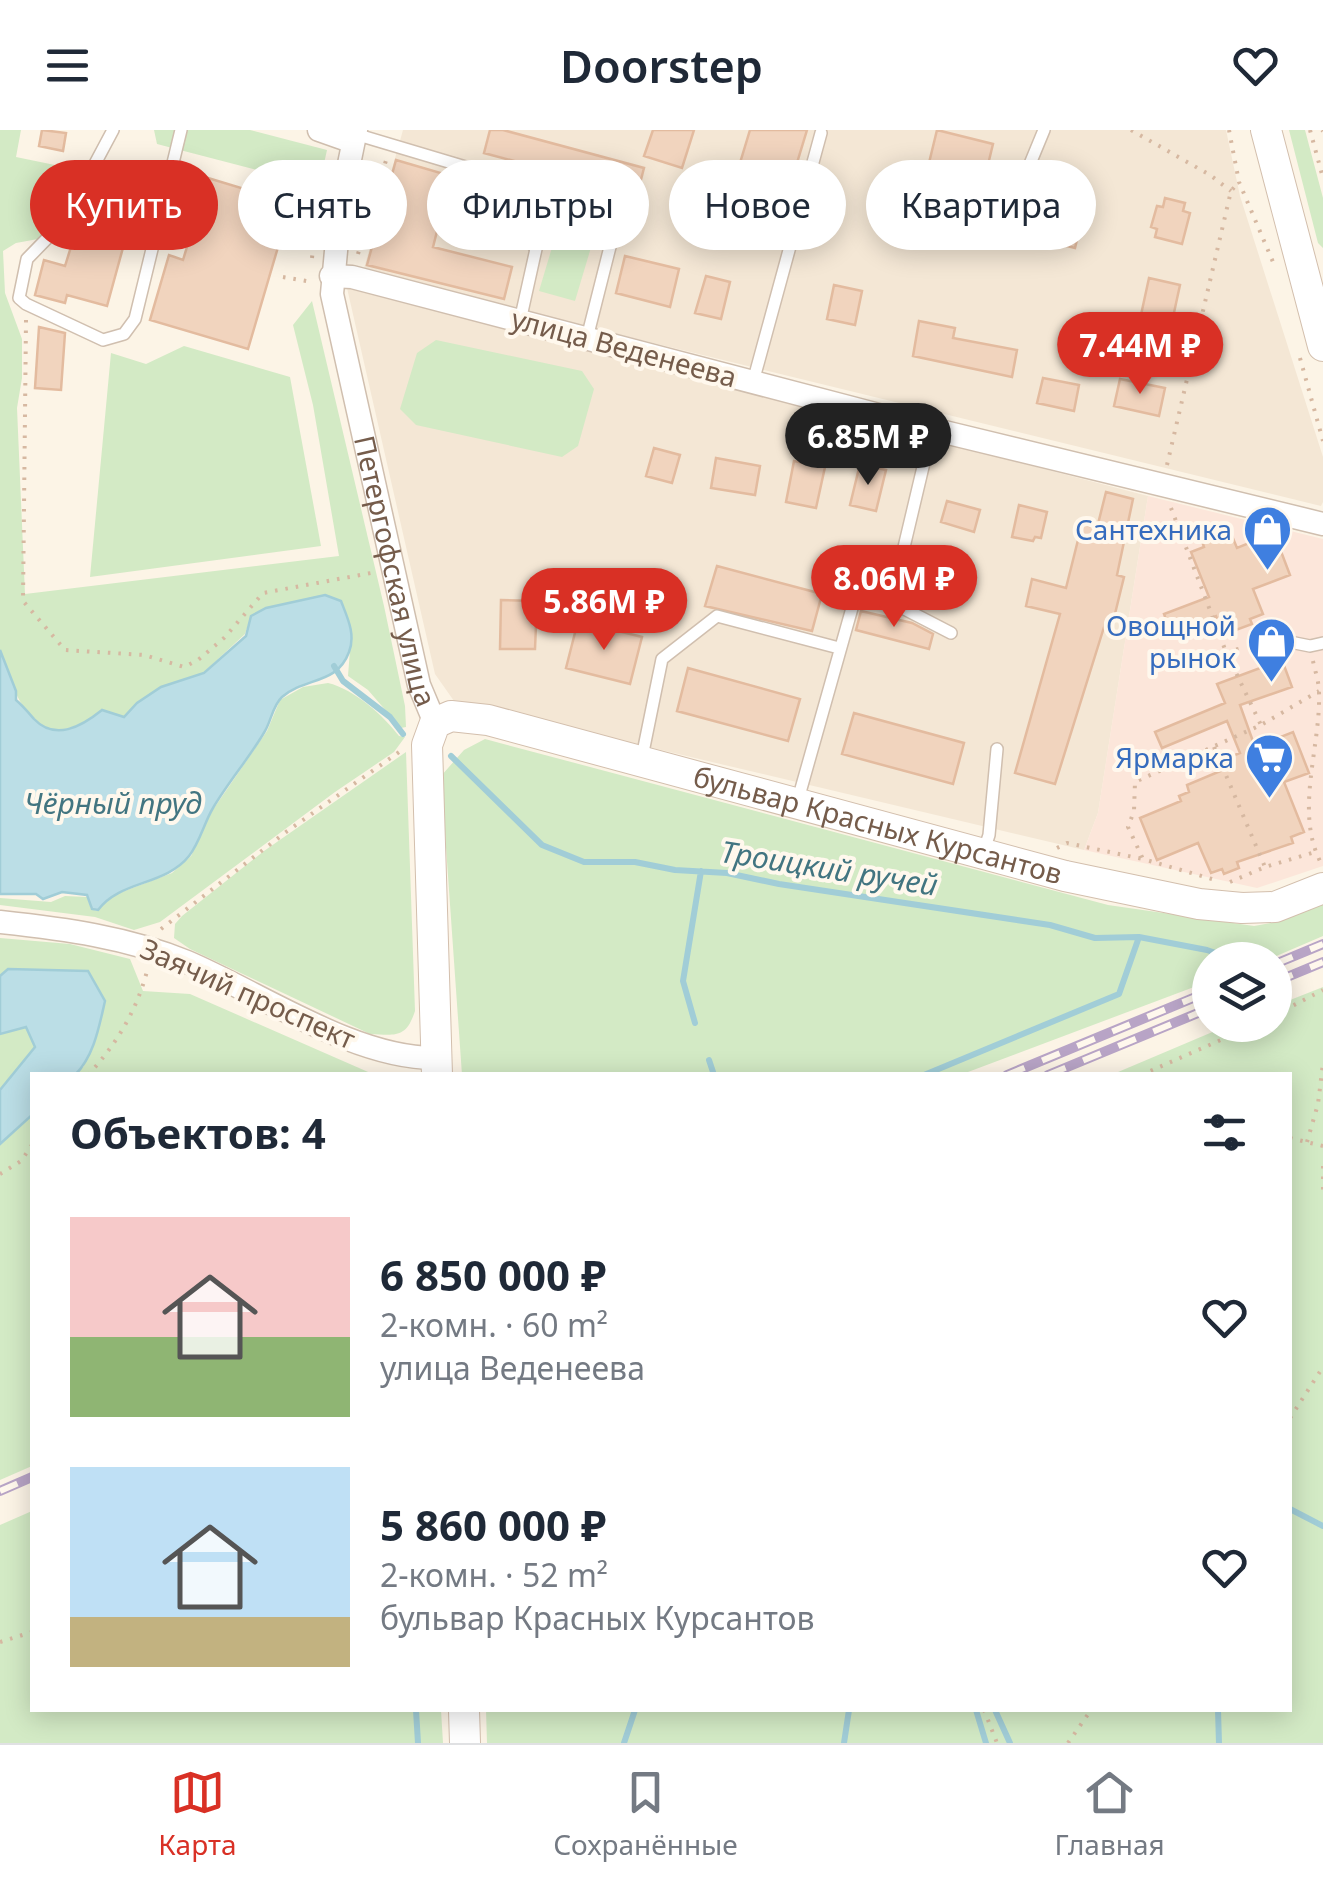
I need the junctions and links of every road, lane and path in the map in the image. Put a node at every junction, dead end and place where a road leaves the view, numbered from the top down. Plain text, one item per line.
1 (113, 130) edge
2 (181, 130) edge
3 (319, 130) edge
4 (1044, 130) edge
5 (1131, 130) edge
6 (1229, 130) edge
7 (1266, 130) edge
8 (1310, 130) edge
9 (821, 133) dead end
10 (355, 135) edge
11 (391, 144) junction
12 (1032, 160) edge
13 (1323, 178) edge
14 (1239, 182) junction
15 (1230, 191) junction
16 (321, 250) edge
17 (609, 250) edge
18 (1272, 258) dead end
19 (1314, 274) edge
20 (327, 275) junction
21 (283, 278) dead end
22 (26, 304) junction
23 (520, 321) junction
24 (587, 338) junction
25 (1323, 346) edge
26 (754, 382) junction
27 (932, 429) junction
28 (1162, 485) junction
29 (1323, 524) edge
30 (380, 572) dead end
31 (891, 602) junction
32 (952, 634) dead end
33 (1317, 644) edge
34 (840, 648) junction
35 (1261, 652) dead end
36 (1319, 692) junction
37 (436, 722) junction
38 (1261, 725) junction
39 (1214, 746) junction
40 (412, 747) dead end
41 (997, 749) dead end
42 (641, 762) junction
43 (796, 803) junction
44 (1315, 852) junction
45 (982, 853) junction
46 (1265, 867) junction
47 (1323, 868) edge
48 (1323, 888) edge
49 (0, 922) edge
50 (153, 949) junction
51 (1323, 990) edge
52 (1292, 1006) edge
53 (1216, 1042) edge
54 (1323, 1062) edge
55 (436, 1066) edge
56 (91, 1072) edge
57 (1148, 1072) edge
58 (1292, 1138) edge
59 (1307, 1142) junction
60 (1323, 1146) edge
61 (30, 1148) edge
62 (1323, 1166) edge
63 (0, 1174) edge
64 (1323, 1196) edge
65 (1323, 1368) edge
66 (1292, 1415) edge
67 (30, 1633) edge
68 (0, 1642) edge
69 (464, 1712) edge
70 (985, 1712) edge
71 (1090, 1712) edge
72 (465, 1743) edge
73 (997, 1743) edge
74 (1068, 1743) edge

1 - 22 lane
2 - 22 lane
3 - 10 street
4 - 12 lane
5 - 15 path
6 - 14 path
7 - 19 main road
8 - 13 path
9 - 26 lane
10 - 11 lane
10 - 20 street, Петергофская улица
11 - 20 path
11 - 23 lane
14 - 15 path
14 - 18 path
15 - 28 path
16 - 20 path
17 - 24 lane
19 - 25 main road
20 - 21 path
20 - 23 street, улица Веденеева
20 - 37 street, Петергофская улица
22 - 30 path
23 - 24 street, улица Веденеева
24 - 26 street, улица Веденеева
26 - 27 street, улица Веденеева
27 - 28 street, улица Веденеева
27 - 31 lane
28 - 29 street, улица Веденеева
28 - 38 path
31 - 32 lane
31 - 34 lane
33 - 35 lane
33 - 36 path
34 - 42 lane
34 - 43 lane
36 - 38 path
36 - 44 path
37 - 42 main road, бульвар Красных Курсантов
37 - 55 main road, Петергофская улица
38 - 39 path
39 - 46 path
39 - 46 path
40 - 50 path
41 - 45 lane
42 - 43 main road, бульвар Красных Курсантов
43 - 45 main road, бульвар Красных Курсантов
44 - 46 path
44 - 47 path
45 - 48 main road, бульвар Красных Курсантов
49 - 50 street, Заячий проспект
50 - 55 street, Заячий проспект
50 - 56 path
51 - 52 path
53 - 57 path
54 - 59 path
58 - 59 path
59 - 60 path
61 - 63 path
62 - 64 path
65 - 66 path
67 - 68 path
69 - 72 main road
70 - 73 path
71 - 74 path

